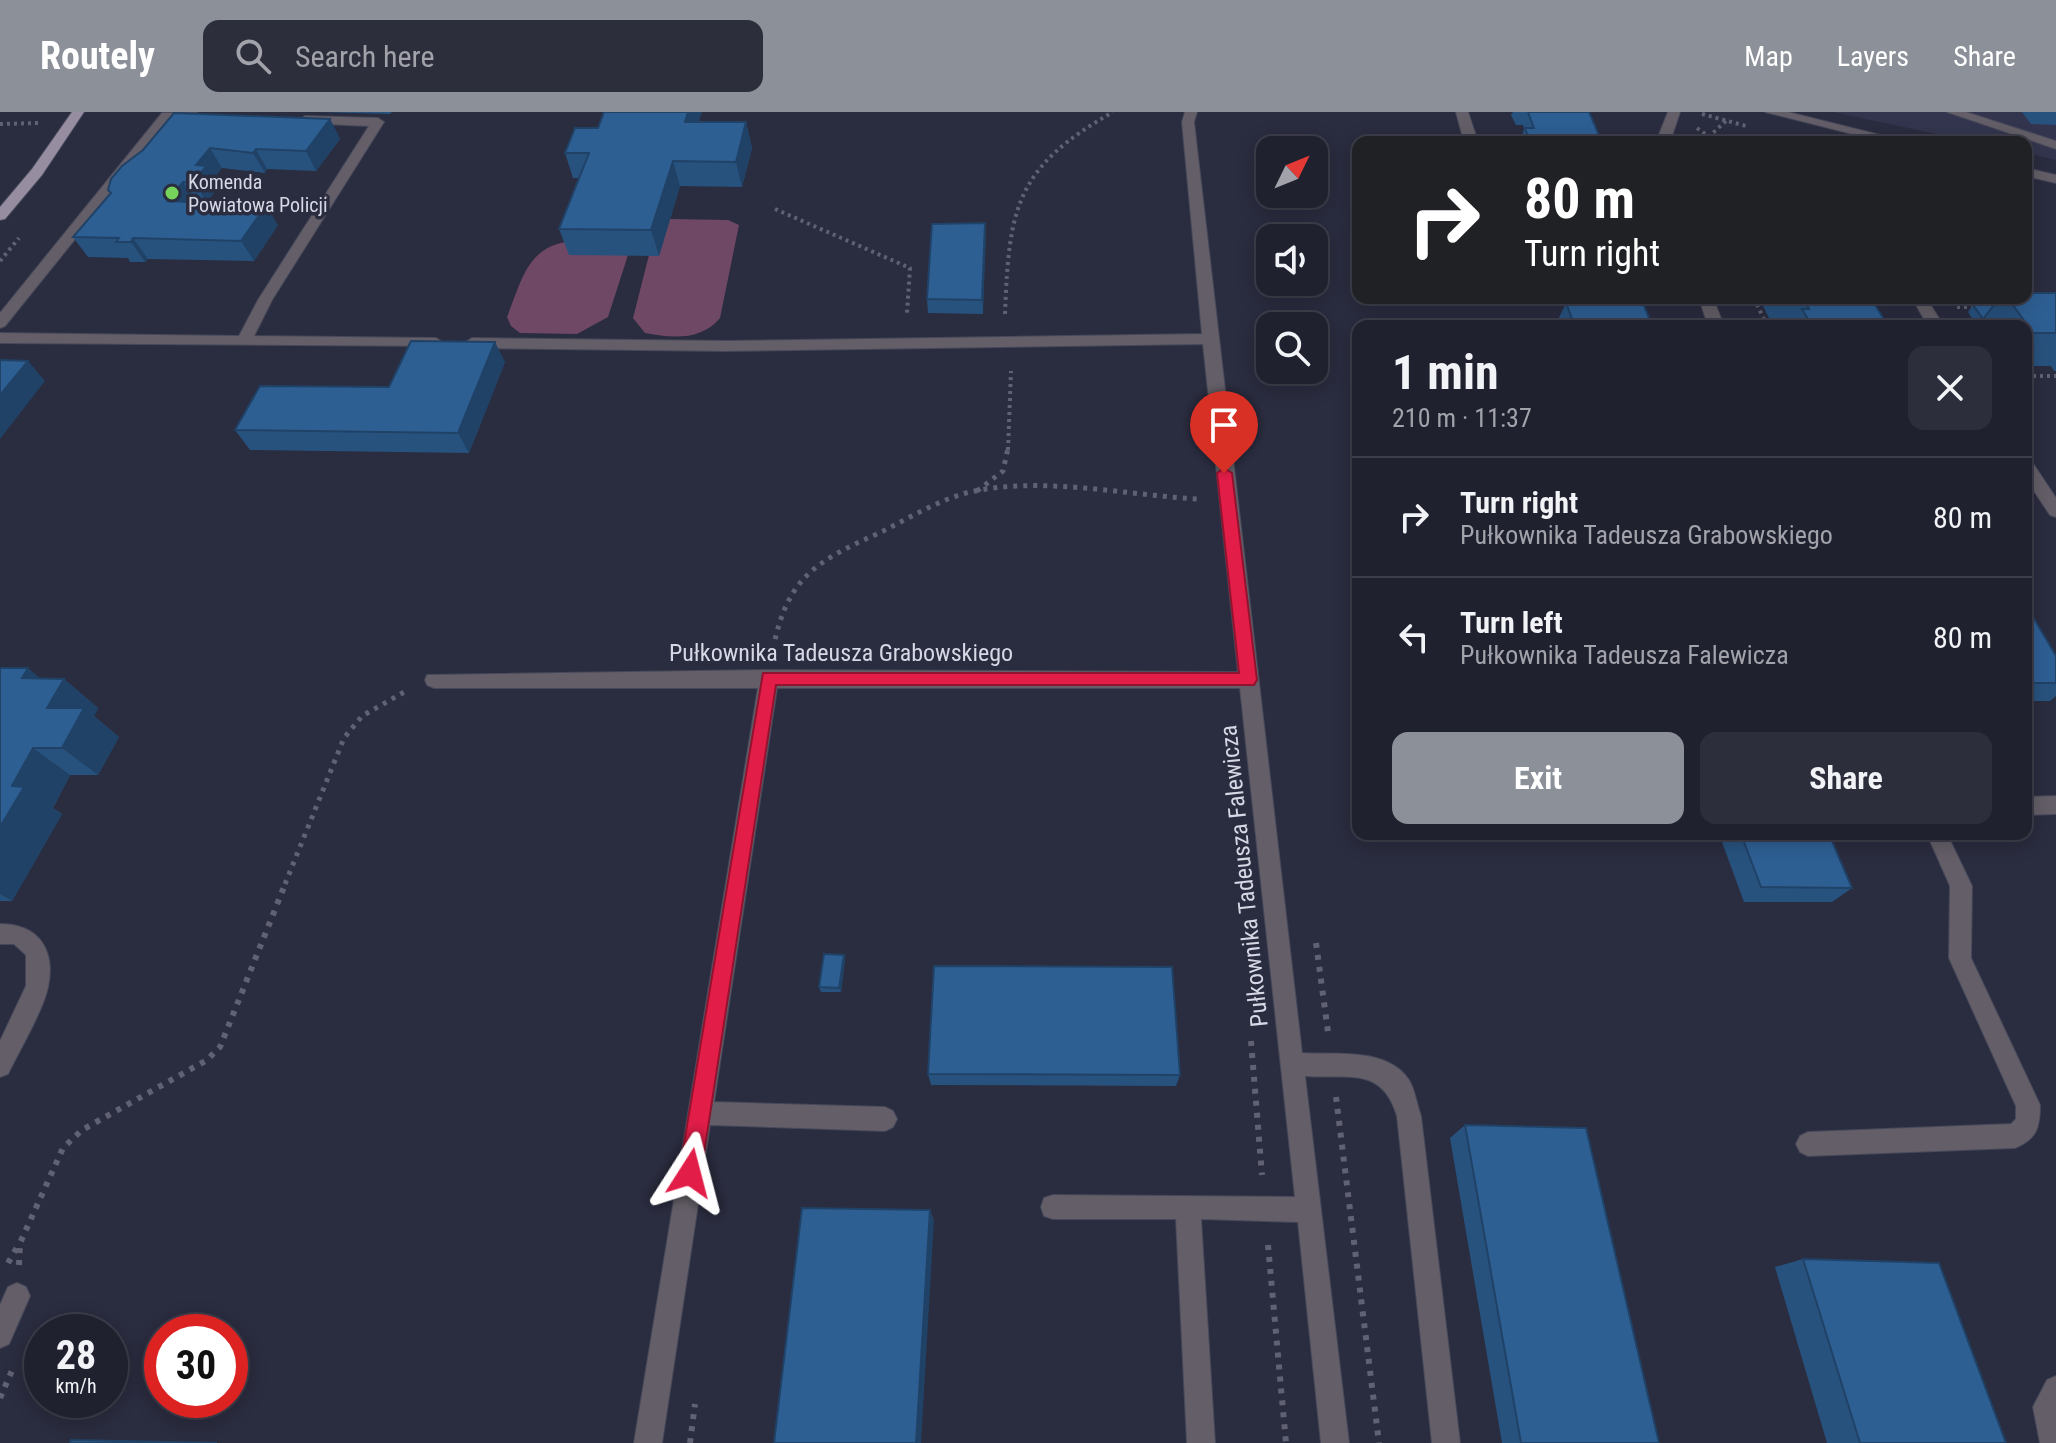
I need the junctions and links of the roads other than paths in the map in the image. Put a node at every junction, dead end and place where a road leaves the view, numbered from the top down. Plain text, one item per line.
1 (78, 112) edge
2 (1191, 112) edge
3 (1462, 112) edge
4 (1674, 112) edge
5 (1771, 112) edge
6 (1953, 112) edge
7 (213, 117) edge
8 (1817, 117) edge
9 (289, 119) edge
10 (1830, 125) junction
11 (1469, 136) edge
12 (1665, 136) edge
13 (1828, 136) edge
14 (1876, 136) edge
15 (2028, 136) edge
16 (2032, 137) edge
17 (2056, 145) edge
18 (2032, 173) edge
19 (2056, 179) edge
20 (0, 216) edge
21 (0, 323) edge
22 (0, 338) edge
23 (1210, 339) junction
24 (243, 342) junction
25 (2032, 476) edge
26 (2056, 511) edge
27 (769, 678) junction
28 (434, 680) road end
29 (1248, 680) junction
30 (2056, 805) edge
31 (2032, 806) edge
32 (1940, 840) edge
33 (0, 934) edge
34 (1291, 1064) junction
35 (0, 1066) edge
36 (699, 1113) junction
37 (885, 1119) dead end
38 (1808, 1144) dead end
39 (1053, 1207) dead end
40 (1188, 1207) junction
41 (1308, 1211) junction
42 (17, 1296) road end
43 (0, 1335) edge
44 (2056, 1389) edge
45 (648, 1443) edge
46 (1201, 1443) edge
47 (1335, 1443) edge
48 (1446, 1443) edge
49 (2054, 1443) edge

1 - 20 main road
2 - 23 street, Pułkownika Tadeusza Falewicza
3 - 11 street
4 - 12 street
5 - 8 street
6 - 15 street
7 - 21 street
8 - 10 street
9 - 24 street
10 - 13 street
10 - 14 street
16 - 17 street
18 - 19 street
22 - 24 street
23 - 24 street
23 - 29 street, Pułkownika Tadeusza Falewicza
25 - 26 street
27 - 28 street, Pułkownika Tadeusza Grabowskiego
27 - 29 street, Pułkownika Tadeusza Grabowskiego
27 - 36 street
29 - 34 street, Pułkownika Tadeusza Falewicza
30 - 31 street
32 - 38 street
33 - 35 street
34 - 41 street, Pułkownika Tadeusza Falewicza
34 - 48 street
36 - 37 street
36 - 45 street
39 - 40 street
40 - 41 street
40 - 46 street
41 - 47 street, Pułkownika Tadeusza Falewicza
42 - 43 street
44 - 49 street

